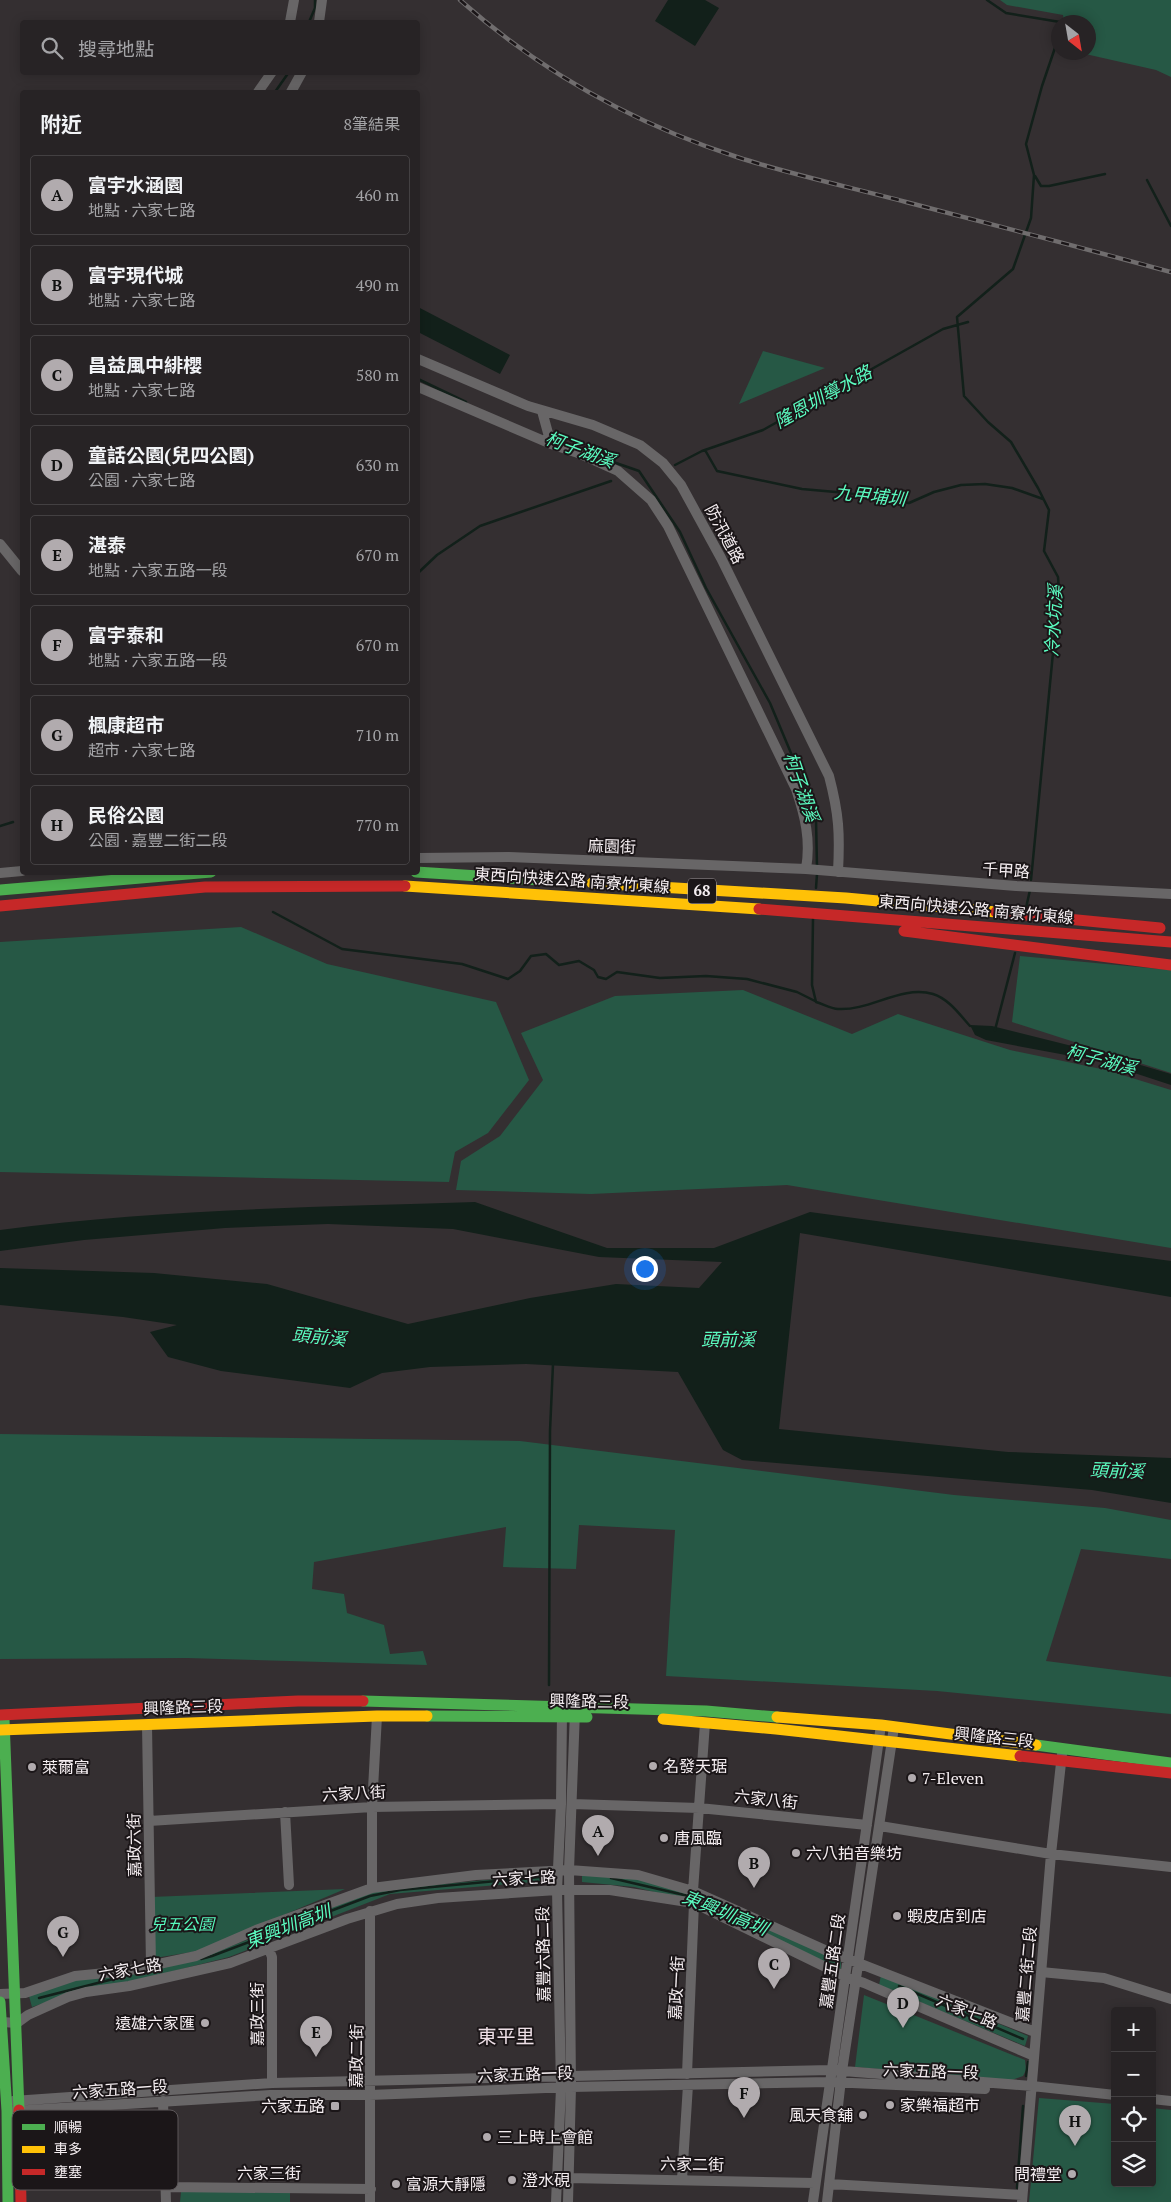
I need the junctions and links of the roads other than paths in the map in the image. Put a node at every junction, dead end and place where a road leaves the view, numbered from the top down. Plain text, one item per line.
1 (294, 0) edge
2 (322, 0) edge
3 (290, 20) edge
4 (319, 20) edge
5 (270, 75) edge
6 (300, 75) edge
7 (259, 90) edge
8 (292, 90) edge
9 (420, 361) edge
10 (420, 388) edge
11 (542, 410) junction
12 (551, 444) junction
13 (0, 544) edge
14 (20, 569) edge
15 (420, 858) edge
16 (806, 868) junction
17 (20, 871) edge
18 (420, 872) edge
19 (838, 872) junction
20 (0, 873) edge
21 (172, 875) edge
22 (555, 881) dead end
23 (584, 883) dead end
24 (0, 890) edge
25 (1171, 894) edge
26 (0, 906) edge
27 (738, 907) junction
28 (988, 911) junction
29 (1171, 919) edge
30 (1171, 929) edge
31 (1171, 942) edge
32 (1171, 965) edge
33 (562, 1712) junction
34 (575, 1712) junction
35 (2, 1715) edge
36 (377, 1716) junction
37 (705, 1722) junction
38 (147, 1725) junction
39 (881, 1725) junction
40 (894, 1727) junction
41 (2, 1730) edge
42 (879, 1742) junction
43 (892, 1743) junction
44 (1062, 1754) junction
45 (1171, 1763) edge
46 (1171, 1773) edge
47 (567, 1804) junction
48 (372, 1807) junction
49 (699, 1808) junction
50 (285, 1812) junction
51 (149, 1821) junction
52 (867, 1825) junction
53 (880, 1826) junction
54 (1051, 1854) junction
55 (1171, 1867) edge
56 (564, 1870) junction
57 (289, 1886) dead end
58 (372, 1888) junction
59 (557, 1890) junction
60 (568, 1891) junction
61 (693, 1891) junction
62 (694, 1903) junction
63 (370, 1911) junction
64 (268, 1947) junction
65 (848, 1959) junction
66 (860, 1963) junction
67 (151, 1965) junction
68 (1041, 1972) junction
69 (846, 1976) junction
70 (857, 1980) junction
71 (0, 1994) edge
72 (15, 1994) junction
73 (1171, 1999) edge
74 (0, 2002) edge
75 (2, 2022) junction
76 (18, 2023) junction
77 (1035, 2032) junction
78 (1034, 2056) junction
79 (837, 2071) junction
80 (687, 2074) junction
81 (564, 2077) junction
82 (371, 2081) junction
83 (830, 2082) junction
84 (841, 2082) junction
85 (272, 2083) junction
86 (688, 2085) junction
87 (1032, 2086) junction
88 (566, 2088) junction
89 (370, 2094) junction
90 (1111, 2095) edge
91 (1156, 2099) edge
92 (163, 2101) junction
93 (1171, 2101) edge
94 (19, 2105) junction
95 (3, 2107) edge
96 (19, 2110) edge
97 (163, 2110) edge
98 (569, 2178) junction
99 (682, 2179) junction
100 (815, 2183) junction
101 (829, 2184) junction
102 (178, 2187) edge
103 (371, 2189) junction
104 (1022, 2199) edge
105 (8, 2202) edge
106 (370, 2202) edge
107 (556, 2202) edge
108 (568, 2202) edge
109 (813, 2202) edge
110 (827, 2202) edge

1 - 3 street
2 - 4 street
5 - 7 street
6 - 8 street
9 - 11 street, 防汛道路
10 - 12 street
11 - 12 street
11 - 19 street, 防汛道路
12 - 16 street
13 - 14 street
15 - 16 street, 麻園街
16 - 19 street, 麻園街
17 - 20 street
18 - 22 main road, 東西向快速公路 南寮竹東線
19 - 25 street, 千甲路
21 - 24 main road
23 - 28 main road, 東西向快速公路 南寮竹東線 / 68
26 - 27 main road, 東西向快速公路 南寮竹東線 / 68
27 - 31 main road, 東西向快速公路 南寮竹東線 / 68
27 - 32 main road
28 - 29 main road
28 - 30 main road, 東西向快速公路 南寮竹東線 / 68
33 - 34 main road, 興隆路三段
33 - 35 main road, 興隆路三段
33 - 36 main road, 興隆路三段
33 - 47 street, 嘉豐六路二段
34 - 37 main road, 興隆路三段
34 - 39 main road, 興隆路三段
34 - 47 street, 嘉豐六路二段
35 - 41 main road
36 - 38 main road, 興隆路三段
36 - 48 street
37 - 42 main road, 興隆路三段
37 - 49 street
38 - 41 main road, 興隆路三段
38 - 51 street, 嘉政六街
39 - 40 main road, 興隆路三段
39 - 42 street, 嘉豐五路二段
40 - 43 street, 嘉豐五路二段
40 - 44 main road, 興隆路三段
41 - 72 main road
42 - 43 main road, 興隆路三段
42 - 52 street, 嘉豐五路二段
43 - 44 main road, 興隆路三段
43 - 53 street, 嘉豐五路二段
44 - 45 main road, 興隆路三段
44 - 46 main road, 興隆路三段
44 - 54 street, 嘉豐二街二段
47 - 48 street, 六家八街
47 - 49 street, 六家八街
47 - 56 street, 嘉豐六路二段
48 - 50 street, 六家八街
48 - 58 street
49 - 52 street, 六家八街
49 - 61 street
50 - 51 street, 六家八街
50 - 57 street
51 - 67 street, 嘉政六街
52 - 65 street, 嘉豐五路二段
53 - 54 street
53 - 66 street, 嘉豐五路二段
54 - 55 street
54 - 68 street, 嘉豐二街二段
56 - 58 street, 六家七路
56 - 59 street, 嘉豐六路二段
56 - 60 street, 嘉豐六路二段
56 - 61 street, 六家七路
58 - 67 street, 六家七路
59 - 60 street, 六家七路
59 - 63 street, 六家七路
59 - 81 street, 嘉豐六路二段
60 - 62 street, 六家七路
60 - 81 street, 嘉豐六路二段
61 - 65 street, 六家七路
62 - 69 street, 六家七路
62 - 80 street, 嘉政一街
63 - 64 street, 六家七路
63 - 82 street, 嘉政二街
64 - 76 street, 六家七路
64 - 85 street, 嘉政三街
65 - 66 street, 六家七路
65 - 69 street, 嘉豐五路二段
66 - 70 street, 嘉豐五路二段
66 - 77 street, 六家七路
67 - 72 street, 六家七路
68 - 73 street
68 - 77 street, 嘉豐二街二段
69 - 70 street, 六家七路
69 - 79 street, 嘉豐五路二段
70 - 78 street, 六家七路
70 - 79 street, 嘉豐五路二段
71 - 72 street, 六家七路
72 - 76 main road
74 - 75 main road
75 - 76 street
75 - 95 main road
76 - 94 main road
77 - 78 street, 嘉豐二街二段
78 - 87 street, 嘉豐二街二段
79 - 80 street, 六家五路一段
79 - 83 street, 嘉豐五路二段
79 - 84 street, 嘉豐五路二段
79 - 87 street, 六家五路一段
80 - 81 street, 六家五路一段
81 - 82 street, 六家五路一段
81 - 88 street, 嘉豐六路二段
82 - 85 street, 六家五路一段
82 - 89 street, 嘉政二街
83 - 84 street, 六家五路一段
83 - 86 street, 六家五路一段
83 - 100 street, 嘉豐五路二段
84 - 87 street, 六家五路一段
84 - 101 street, 嘉豐五路二段
85 - 94 street, 六家五路一段
86 - 88 street, 六家五路一段
86 - 99 street
87 - 90 street, 六家五路一段
87 - 104 street, 嘉豐二街二段
88 - 89 street, 六家五路一段
88 - 98 street, 嘉豐六路二段
88 - 107 street, 嘉豐六路二段
89 - 92 street, 六家五路一段
89 - 103 street, 嘉政二街
91 - 93 street
92 - 94 street, 六家五路一段
92 - 97 street
94 - 95 street
94 - 96 main road
95 - 105 main road
98 - 99 street, 六家二街
98 - 108 street, 嘉豐六路二段
99 - 100 street, 六家二街
100 - 109 street, 嘉豐五路二段
101 - 104 street
101 - 110 street, 嘉豐五路二段
102 - 103 street, 六家三街
103 - 106 street, 嘉政二街

